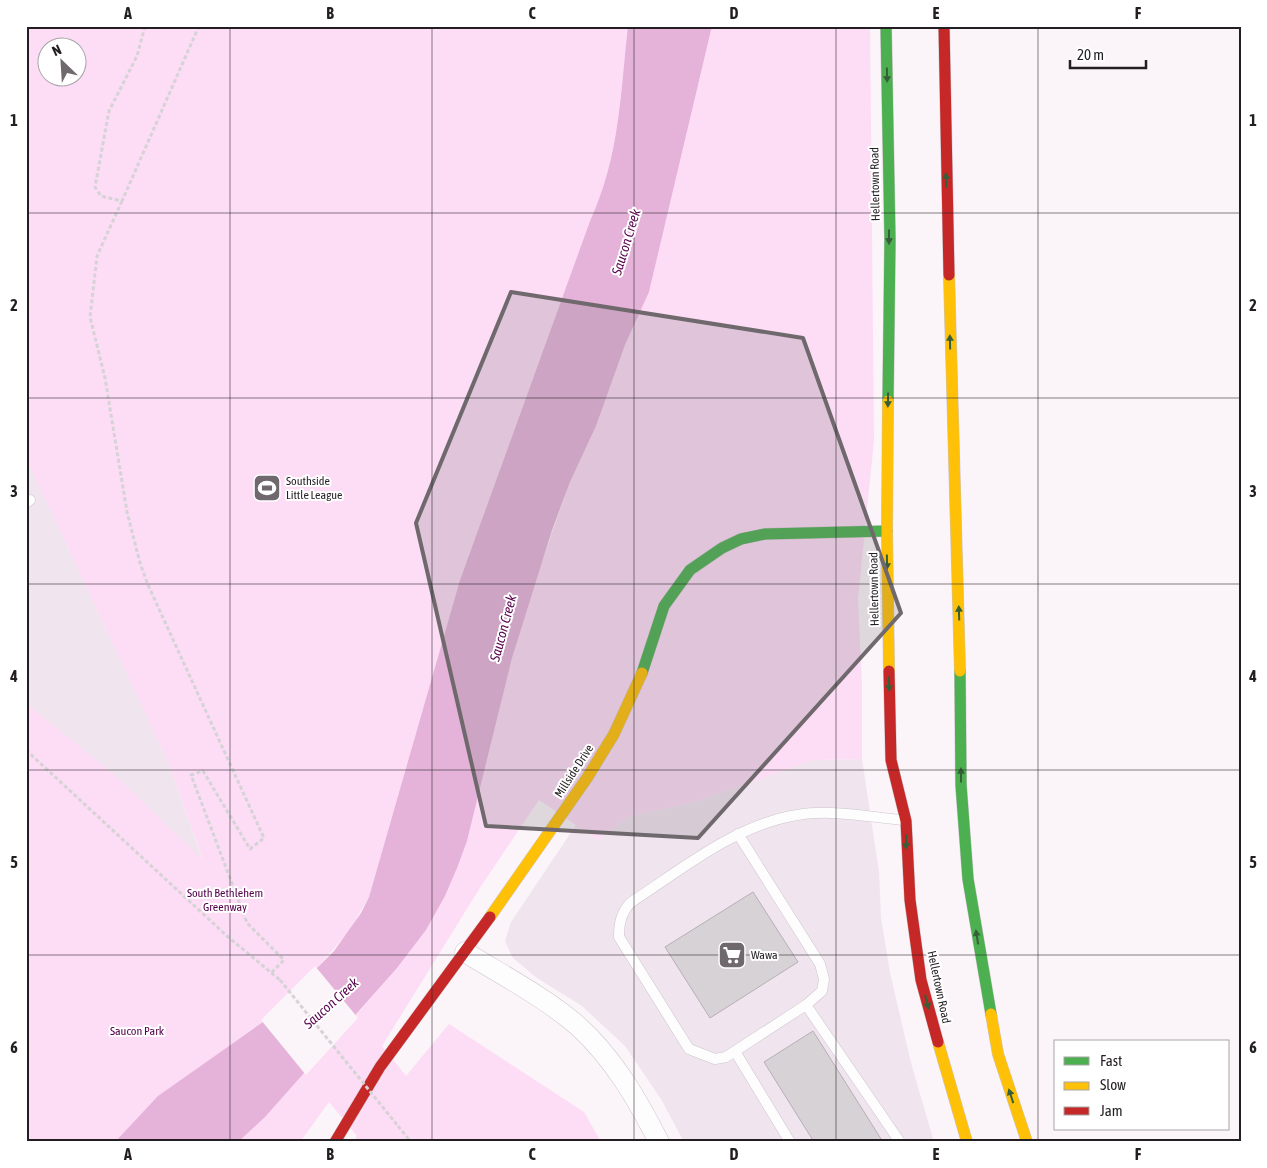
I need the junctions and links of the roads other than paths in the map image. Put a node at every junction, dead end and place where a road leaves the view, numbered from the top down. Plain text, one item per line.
1 (886, 26) edge
2 (944, 26) edge
3 (887, 531) junction
4 (906, 820) junction
5 (738, 834) junction
6 (465, 952) junction
7 (806, 1005) junction
8 (736, 1053) junction
9 (335, 1142) edge
10 (659, 1142) edge
11 (790, 1142) edge
12 (900, 1142) edge
13 (968, 1142) edge
14 (1027, 1142) edge

1 -> 3 main road, Hellertown Road
14 -> 2 main road
3 -> 4 main road, Hellertown Road
3 - 6 main road, Millside Drive
4 - 5 lane
4 -> 13 main road, Hellertown Road
5 - 7 lane
5 - 8 lane
6 - 9 main road, Millside Drive
6 - 10 street
7 - 8 lane
7 - 12 lane
8 - 11 lane

